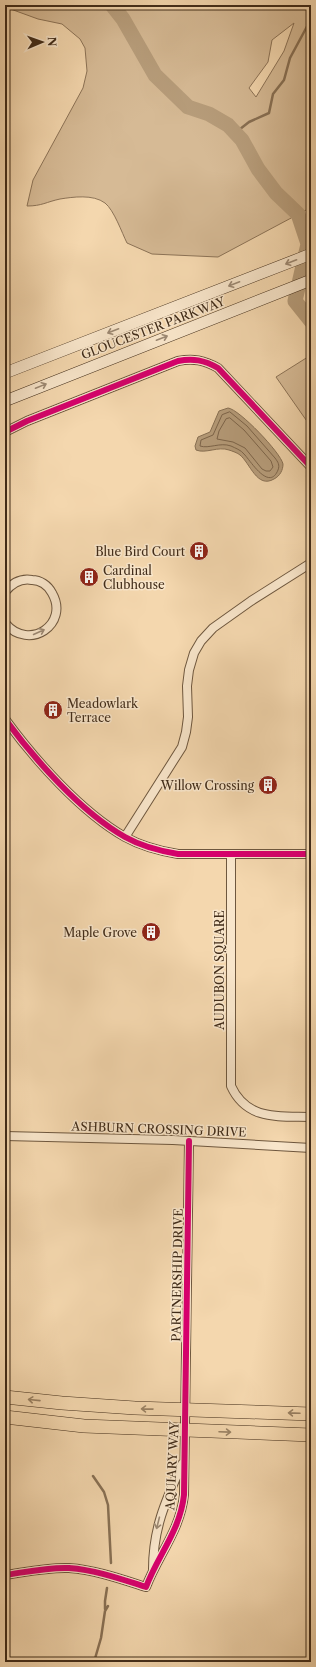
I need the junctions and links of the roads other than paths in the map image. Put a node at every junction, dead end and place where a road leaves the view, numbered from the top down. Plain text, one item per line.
1 (311, 254) edge
2 (311, 280) edge
3 (5, 374) edge
4 (5, 401) edge
5 (5, 432) edge
6 (311, 467) edge
7 (311, 564) edge
8 (5, 592) edge
9 (6, 627) edge
10 (5, 719) edge
11 (125, 837) junction
12 (231, 854) junction
13 (311, 854) edge
14 (311, 1117) edge
15 (5, 1136) edge
16 (190, 1141) junction
17 (311, 1148) edge
18 (5, 1397) edge
19 (186, 1409) junction
20 (311, 1414) edge
21 (5, 1417) edge
22 (186, 1430) junction
23 (311, 1435) edge
24 (184, 1461) junction
25 (153, 1569) junction
26 (5, 1574) edge

1 -> 3 main road, GLOUCESTER PARKWAY
4 -> 2 main road, GLOUCESTER PARKWAY
5 - 6 street
7 - 11 street
9 -> 8 street
10 - 11 street
11 - 12 street
12 - 13 street
12 - 14 street, AUDUBON SQUARE
15 - 16 street, ASHBURN CROSSING DRIVE
16 - 17 street, ASHBURN CROSSING DRIVE
16 - 19 street, PARTNERSHIP DRIVE
19 -> 18 main road
20 -> 19 main road
19 - 22 street, AQUIARY WAY
21 - 22 main road
22 -> 23 main road
22 - 24 street, AQUIARY WAY
24 -> 25 street, AQUIARY WAY
24 - 25 street, AQUIARY WAY
25 - 26 street, AQUIARY WAY

